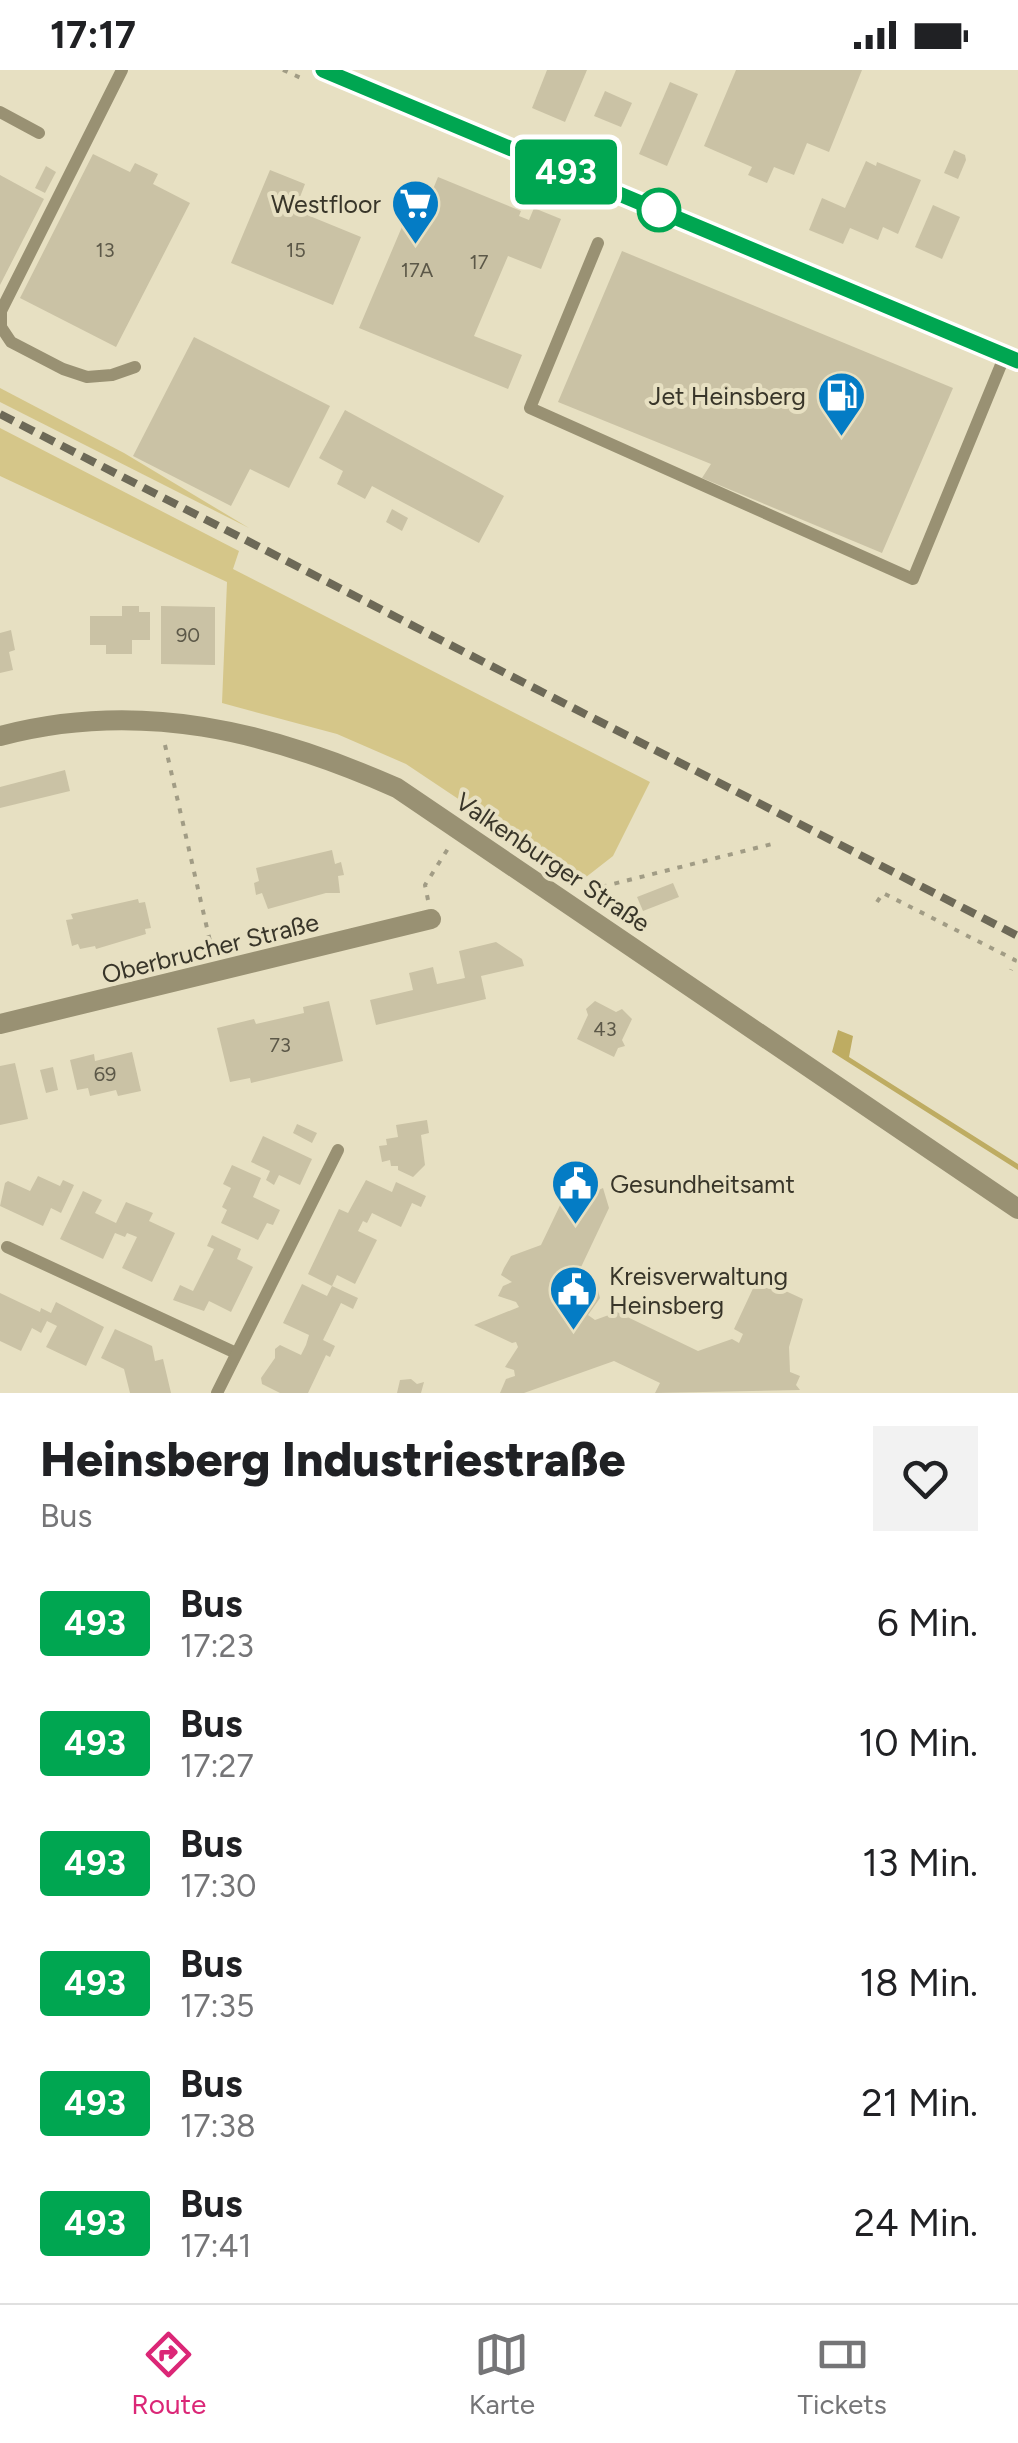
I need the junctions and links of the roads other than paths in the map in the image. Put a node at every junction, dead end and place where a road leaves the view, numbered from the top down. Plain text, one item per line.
1 (122, 70) edge
2 (324, 70) edge
3 (0, 112) edge
4 (39, 133) dead end
5 (598, 244) dead end
6 (1012, 358) edge
7 (135, 367) dead end
8 (0, 736) edge
9 (431, 920) road end
10 (0, 1024) edge
11 (338, 1150) dead end
12 (1018, 1209) edge
13 (7, 1248) dead end
14 (236, 1353) junction
15 (217, 1393) edge

1 - 7 lane
2 - 6 street
3 - 4 lane
5 - 6 lane
8 - 12 street, Valkenburger Straße
9 - 10 street, Oberbrucher Straße
11 - 14 lane
13 - 14 lane
14 - 15 lane

